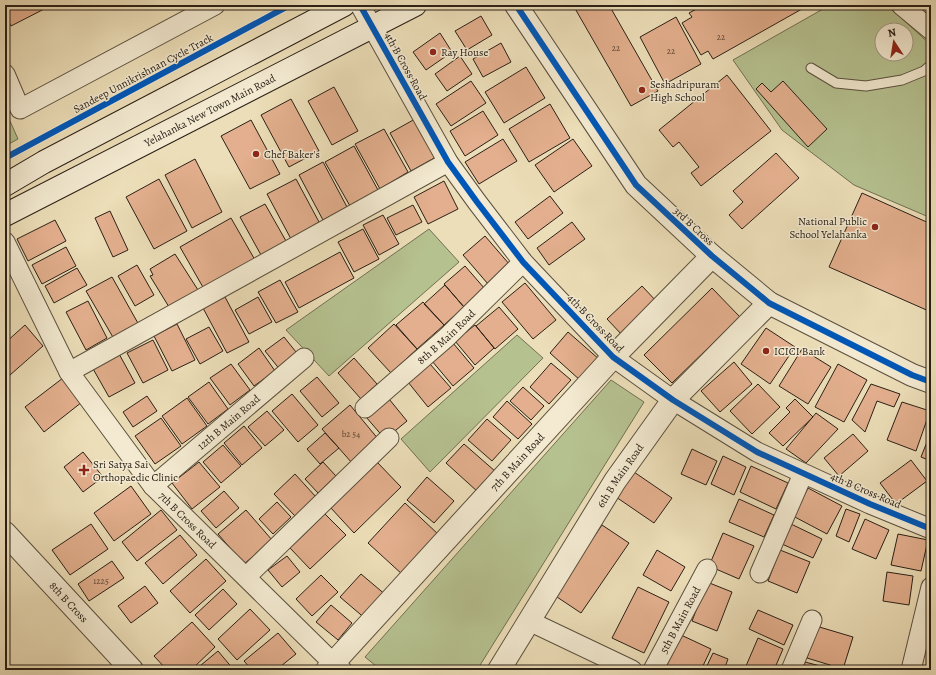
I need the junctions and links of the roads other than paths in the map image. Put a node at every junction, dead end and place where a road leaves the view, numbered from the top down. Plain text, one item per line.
1 (215, 5) edge
2 (344, 5) edge
3 (360, 5) edge
4 (415, 5) edge
5 (516, 5) edge
6 (901, 5) edge
7 (373, 27) junction
8 (931, 30) edge
9 (931, 65) edge
10 (811, 68) dead end
11 (5, 74) edge
12 (448, 162) junction
13 (5, 185) edge
14 (5, 215) edge
15 (5, 242) edge
16 (712, 256) junction
17 (523, 262) junction
18 (769, 303) junction
19 (614, 357) junction
20 (304, 358) dead end
21 (69, 372) junction
22 (931, 382) edge
23 (673, 400) junction
24 (365, 408) dead end
25 (389, 438) dead end
26 (803, 474) junction
27 (153, 486) junction
28 (931, 529) edge
29 (5, 533) edge
30 (708, 569) dead end
31 (760, 573) dead end
32 (246, 577) junction
33 (931, 587) edge
34 (812, 620) dead end
35 (529, 621) junction
36 (334, 668) edge
37 (132, 670) edge
38 (499, 670) edge
39 (632, 670) edge
40 (653, 670) edge
41 (791, 670) edge
42 (911, 670) edge

1 - 11 street
2 - 13 street
3 - 7 street, 4th B Cross Road
4 - 7 street, Yelahanka New Town Main Road
5 - 16 street, 3rd B Cross
6 - 8 street
7 - 12 street, 4th B Cross Road
7 - 14 street, Yelahanka New Town Main Road
9 - 10 lane
12 - 17 street, 4th B Cross Road
12 - 21 street
15 - 21 street, 7th B Cross Road
16 - 18 street, 3rd B Cross
16 - 19 street, 7th B Main Road
17 - 19 street, 4th B Cross Road
17 - 24 street, 8th B Main Road
18 - 22 street, 3rd B Cross
18 - 23 street, 6th B Main Road
19 - 23 street, 4th B Cross Road
19 - 36 street, 7th B Main Road
20 - 27 street, 12th B Main Road
21 - 27 street, 7th B Cross Road
23 - 26 street, 4th B Cross Road
23 - 35 street, 6th B Main Road
25 - 32 street
26 - 28 street, 4th B Cross Road
26 - 31 street
27 - 32 street, 7th B Cross Road
29 - 37 street, 8th B Cross
30 - 40 street, 5th B Main Road
32 - 36 street, 7th B Cross Road
33 - 42 street
34 - 41 street
35 - 38 street, 6th B Main Road
35 - 39 street

